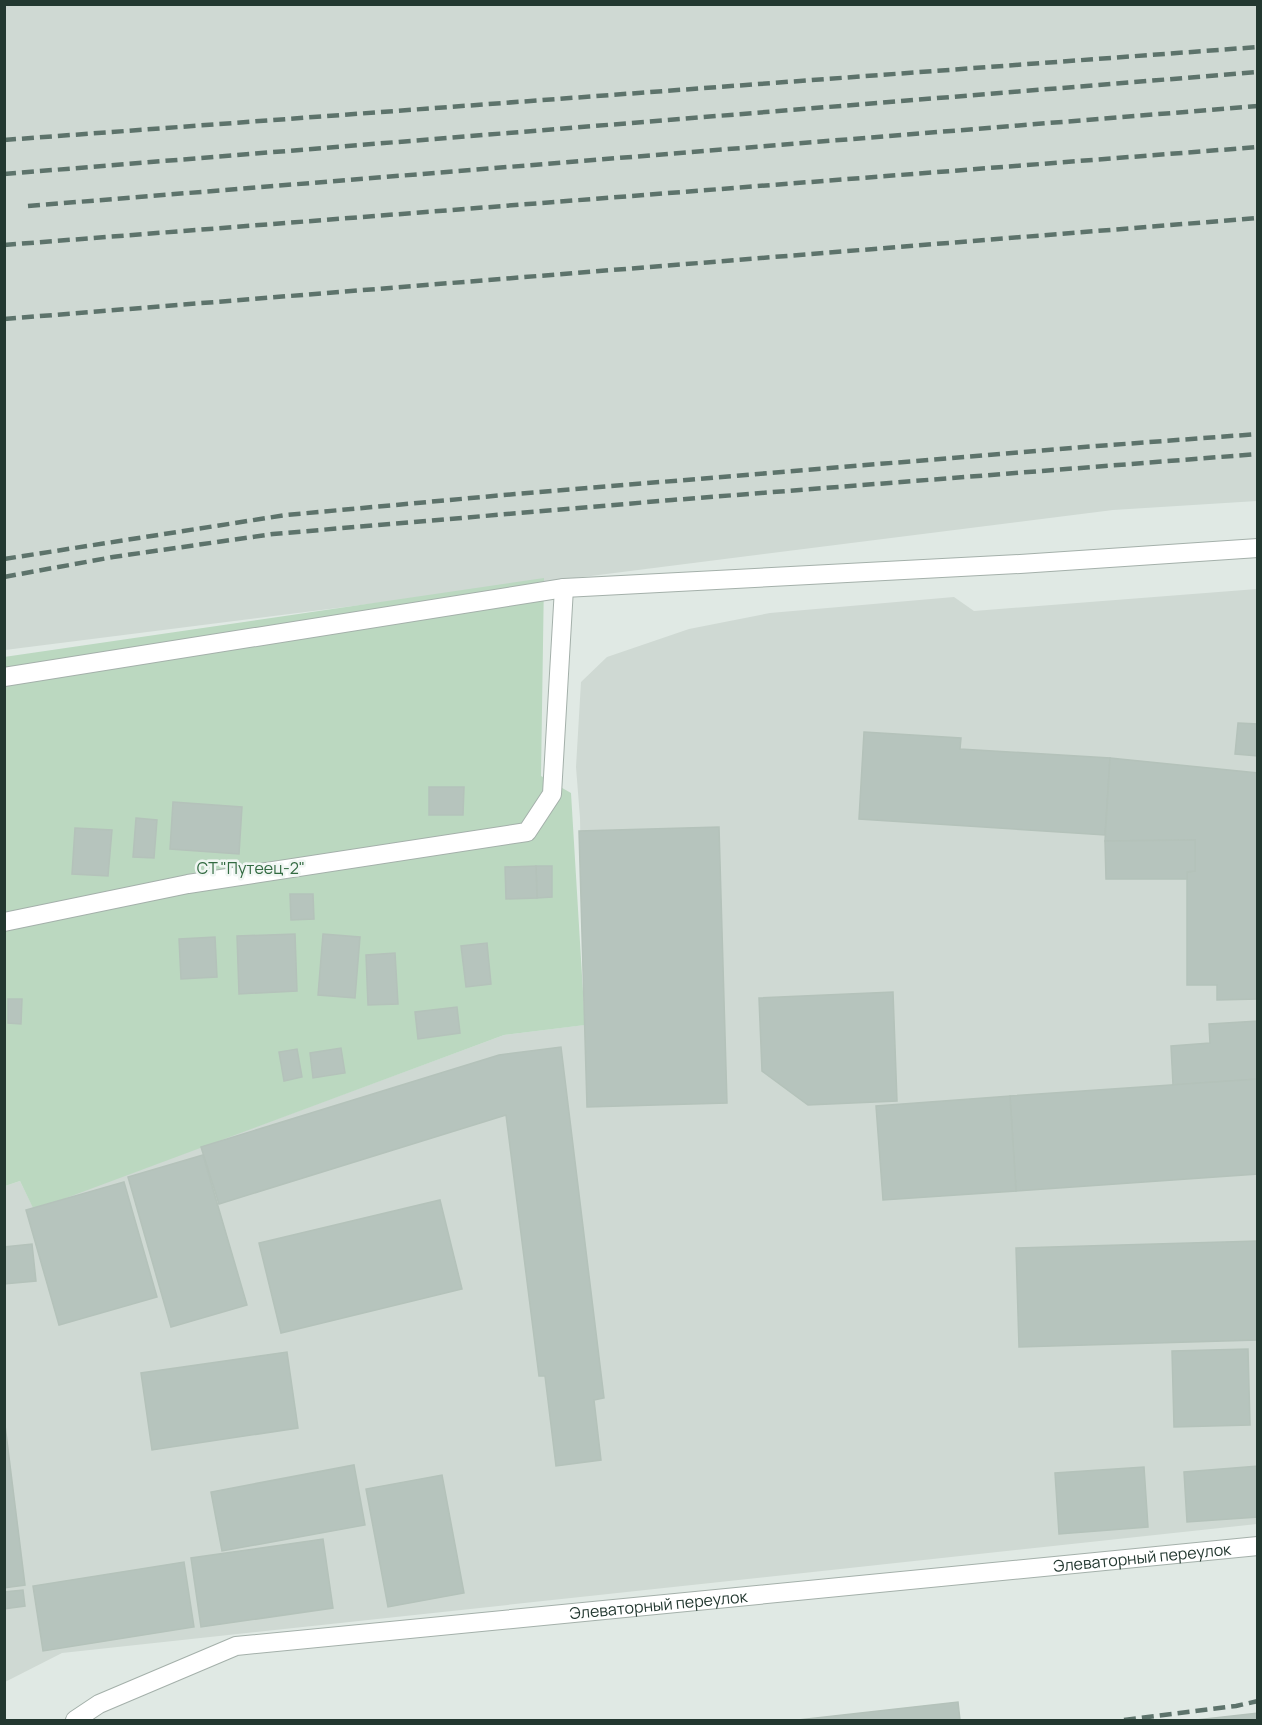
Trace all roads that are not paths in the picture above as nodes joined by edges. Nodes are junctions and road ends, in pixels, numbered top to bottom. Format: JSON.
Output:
{"nodes":[{"id":1,"x":1257,"y":548,"type":"edge"},
{"id":2,"x":564,"y":588,"type":"junction"},
{"id":3,"x":4,"y":677,"type":"edge"},
{"id":4,"x":4,"y":922,"type":"edge"},
{"id":5,"x":1257,"y":1546,"type":"edge"},
{"id":6,"x":75,"y":1720,"type":"edge"}],
"edges":[{"from":1,"to":2,"type":"street"},
{"from":2,"to":3,"type":"street"},
{"from":2,"to":4,"type":"street"},
{"from":5,"to":6,"type":"street","name":"Элеваторный переулок"}]}
